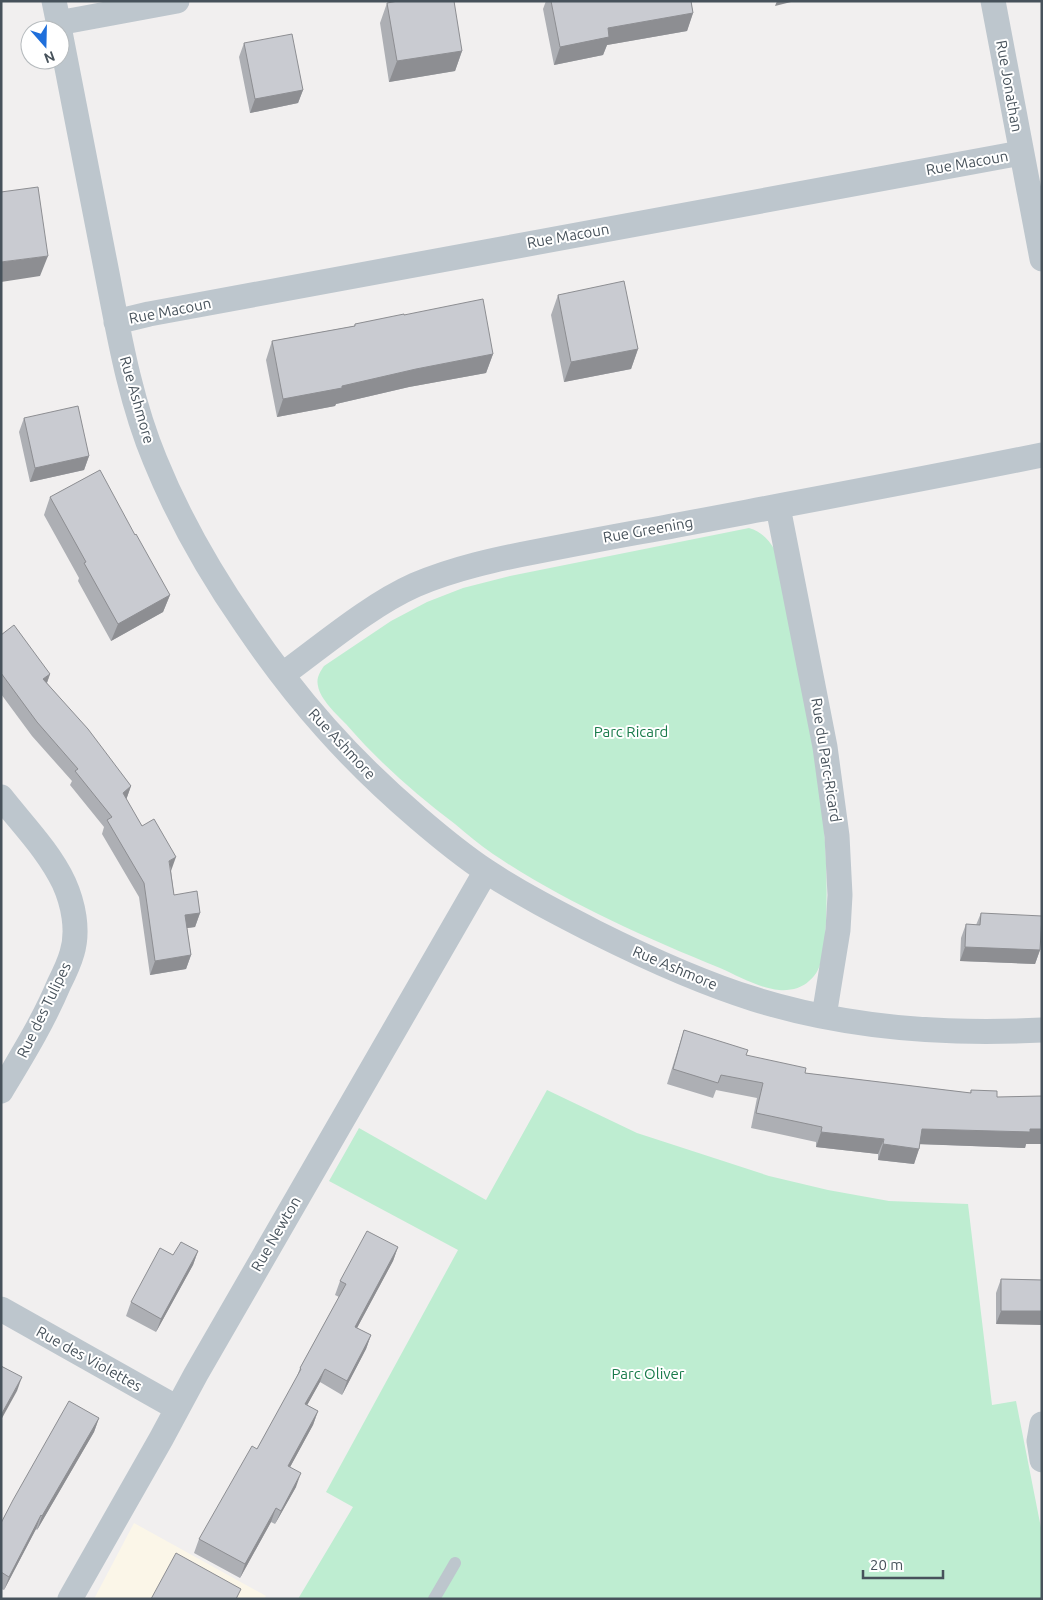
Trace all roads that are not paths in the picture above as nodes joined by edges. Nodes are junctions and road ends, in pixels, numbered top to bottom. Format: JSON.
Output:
{"nodes":[{"id":1,"x":177,"y":1,"type":"edge"},
{"id":2,"x":993,"y":1,"type":"edge"},
{"id":3,"x":64,"y":20,"type":"edge"},
{"id":4,"x":67,"y":70,"type":"edge"},
{"id":5,"x":1021,"y":153,"type":"junction"},
{"id":6,"x":1042,"y":259,"type":"edge"},
{"id":7,"x":116,"y":322,"type":"junction"},
{"id":8,"x":1042,"y":455,"type":"edge"},
{"id":9,"x":778,"y":507,"type":"junction"},
{"id":10,"x":282,"y":675,"type":"junction"},
{"id":11,"x":1,"y":797,"type":"edge"},
{"id":12,"x":486,"y":871,"type":"junction"},
{"id":13,"x":824,"y":1016,"type":"junction"},
{"id":14,"x":1042,"y":1030,"type":"edge"},
{"id":15,"x":1,"y":1091,"type":"edge"},
{"id":16,"x":1,"y":1309,"type":"edge"},
{"id":17,"x":177,"y":1408,"type":"junction"},
{"id":18,"x":1042,"y":1424,"type":"edge"},
{"id":19,"x":1042,"y":1460,"type":"edge"},
{"id":20,"x":454,"y":1562,"type":"dead end"},
{"id":21,"x":70,"y":1599,"type":"edge"},
{"id":22,"x":434,"y":1599,"type":"edge"}],
"edges":[{"from":1,"to":3,"type":"street"},
{"from":2,"to":5,"type":"street","name":"Rue Jonathan"},
{"from":4,"to":7,"type":"street","name":"Rue Ashmore"},
{"from":5,"to":6,"type":"street","name":"Rue Jonathan"},
{"from":5,"to":7,"type":"street","name":"Rue Macoun"},
{"from":7,"to":10,"type":"street","name":"Rue Ashmore"},
{"from":8,"to":9,"type":"street","name":"Rue Greening"},
{"from":9,"to":10,"type":"street","name":"Rue Greening"},
{"from":9,"to":13,"type":"street","name":"Rue du Parc-Ricard"},
{"from":10,"to":12,"type":"street","name":"Rue Ashmore"},
{"from":11,"to":15,"type":"street","name":"Rue des Tulipes"},
{"from":12,"to":13,"type":"street","name":"Rue Ashmore"},
{"from":12,"to":17,"type":"street","name":"Rue Newton"},
{"from":13,"to":14,"type":"street","name":"Rue Ashmore"},
{"from":16,"to":17,"type":"street","name":"Rue des Violettes"},
{"from":17,"to":21,"type":"street","name":"Rue Newton"},
{"from":18,"to":19,"type":"street"},
{"from":20,"to":22,"type":"lane"}]}
